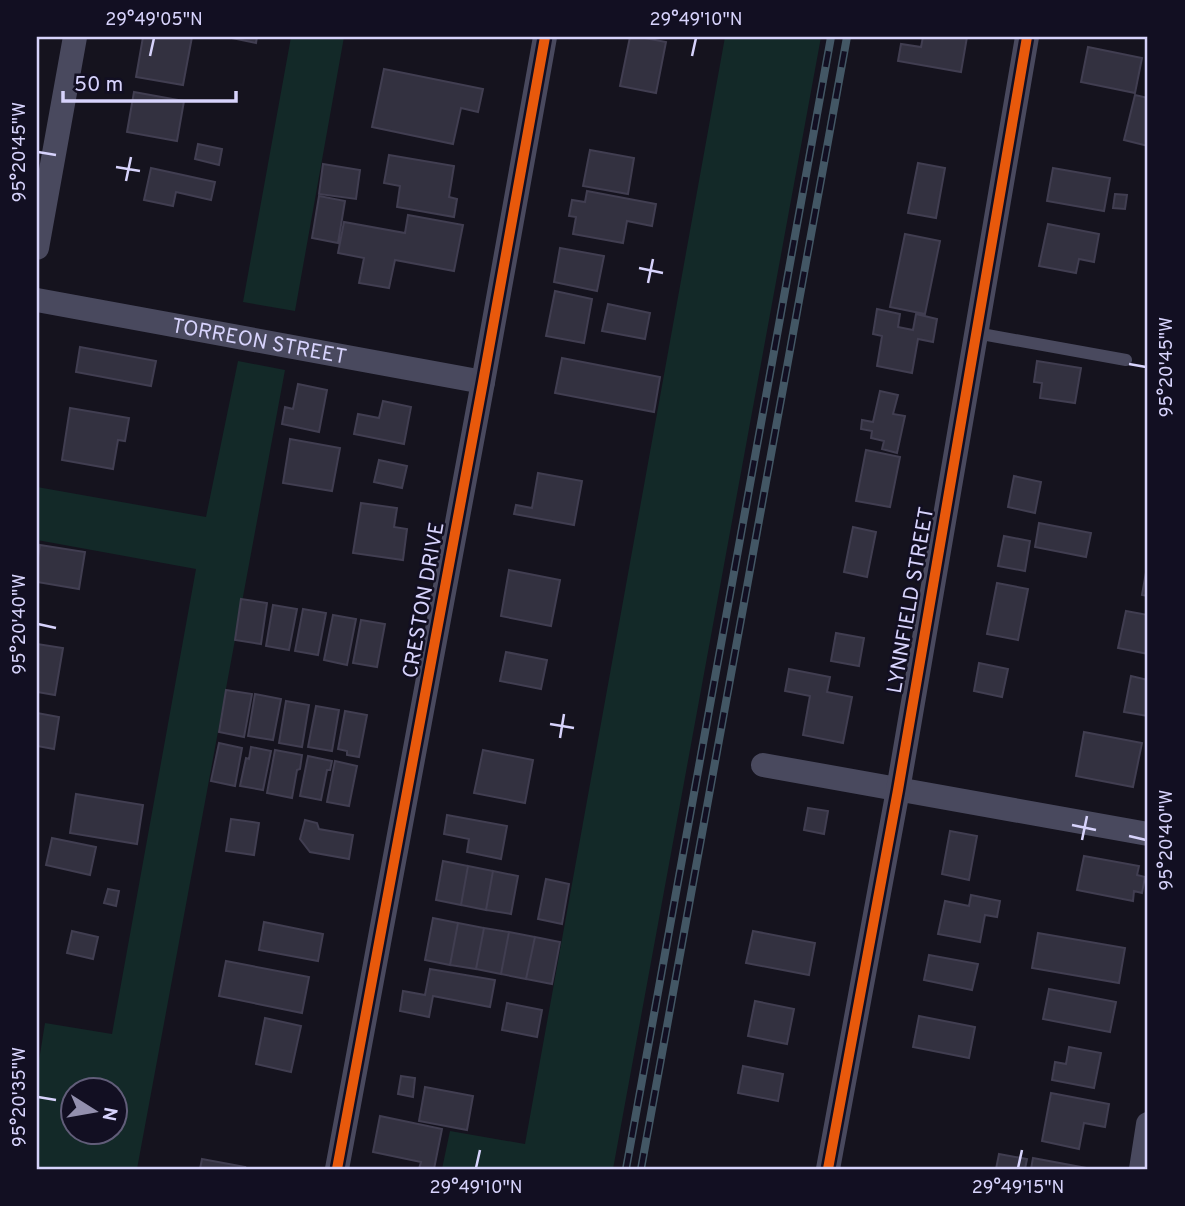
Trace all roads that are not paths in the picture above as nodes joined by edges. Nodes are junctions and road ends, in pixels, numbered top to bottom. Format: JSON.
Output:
{"nodes":[{"id":1,"x":75,"y":37,"type":"edge"},
{"id":2,"x":545,"y":37,"type":"edge"},
{"id":3,"x":1027,"y":37,"type":"edge"},
{"id":4,"x":37,"y":248,"type":"edge"},
{"id":5,"x":37,"y":300,"type":"edge"},
{"id":6,"x":976,"y":332,"type":"junction"},
{"id":7,"x":1126,"y":360,"type":"dead end"},
{"id":8,"x":483,"y":382,"type":"junction"},
{"id":9,"x":763,"y":765,"type":"dead end"},
{"id":10,"x":898,"y":789,"type":"junction"},
{"id":11,"x":1148,"y":834,"type":"edge"},
{"id":12,"x":1148,"y":1124,"type":"edge"},
{"id":13,"x":337,"y":1169,"type":"edge"},
{"id":14,"x":828,"y":1169,"type":"edge"},
{"id":15,"x":1141,"y":1169,"type":"edge"}],
"edges":[{"from":1,"to":4,"type":"street"},
{"from":2,"to":8,"type":"street","name":"CRESTON DRIVE"},
{"from":3,"to":6,"type":"street","name":"LYNNFIELD STREET"},
{"from":5,"to":8,"type":"street","name":"TORREON STREET"},
{"from":6,"to":7,"type":"lane"},
{"from":6,"to":10,"type":"street","name":"LYNNFIELD STREET"},
{"from":8,"to":13,"type":"street","name":"CRESTON DRIVE"},
{"from":9,"to":10,"type":"street"},
{"from":10,"to":11,"type":"street"},
{"from":10,"to":14,"type":"street","name":"LYNNFIELD STREET"},
{"from":12,"to":15,"type":"street"}]}
